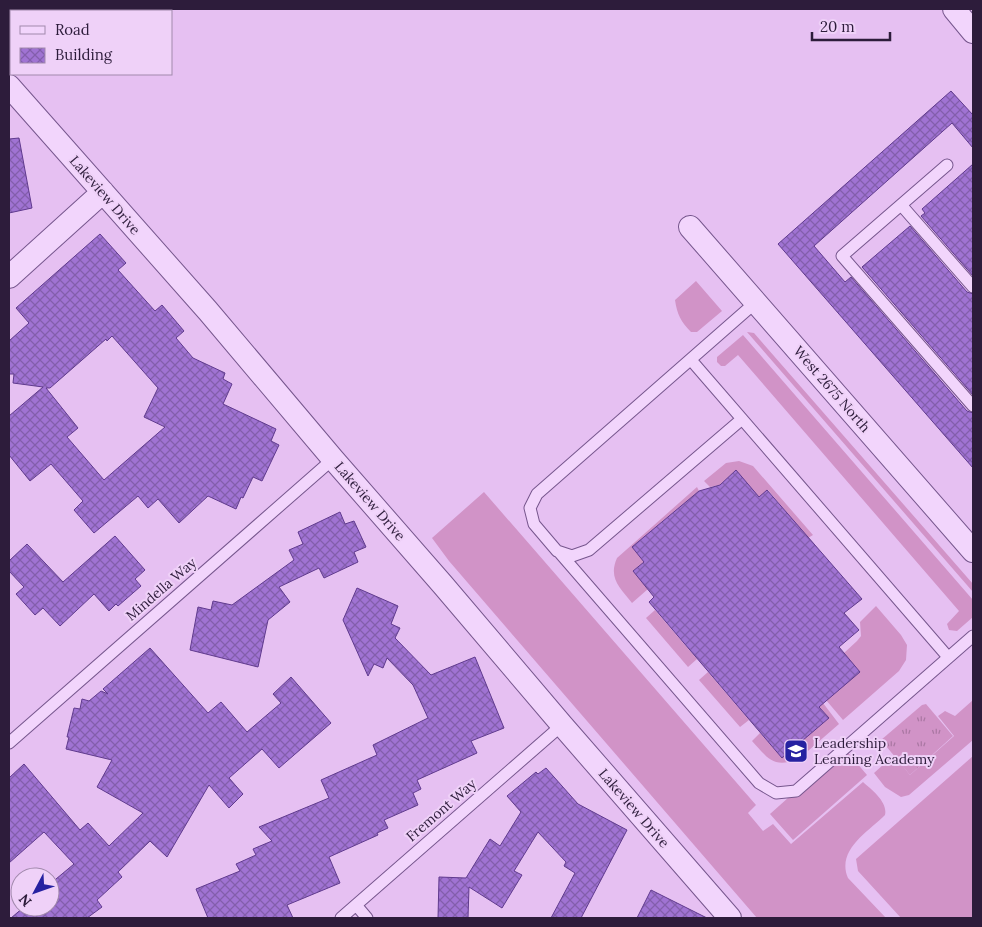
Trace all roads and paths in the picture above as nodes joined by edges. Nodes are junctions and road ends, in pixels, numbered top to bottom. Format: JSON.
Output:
{"nodes":[{"id":1,"x":954,"y":9,"type":"edge"},
{"id":2,"x":973,"y":32,"type":"edge"},
{"id":3,"x":9,"y":86,"type":"edge"},
{"id":4,"x":948,"y":165,"type":"dead end"},
{"id":5,"x":103,"y":192,"type":"junction"},
{"id":6,"x":902,"y":206,"type":"junction"},
{"id":7,"x":690,"y":226,"type":"dead end"},
{"id":8,"x":9,"y":276,"type":"edge"},
{"id":9,"x":973,"y":287,"type":"edge"},
{"id":10,"x":756,"y":302,"type":"junction"},
{"id":11,"x":691,"y":360,"type":"junction"},
{"id":12,"x":973,"y":406,"type":"edge"},
{"id":13,"x":742,"y":419,"type":"junction"},
{"id":14,"x":333,"y":459,"type":"junction"},
{"id":15,"x":557,"y":550,"type":"junction"},
{"id":16,"x":973,"y":551,"type":"edge"},
{"id":17,"x":973,"y":636,"type":"edge"},
{"id":18,"x":948,"y":657,"type":"junction"},
{"id":19,"x":562,"y":725,"type":"junction"},
{"id":20,"x":9,"y":743,"type":"edge"},
{"id":21,"x":356,"y":905,"type":"junction"},
{"id":22,"x":340,"y":918,"type":"edge"},
{"id":23,"x":367,"y":918,"type":"edge"},
{"id":24,"x":730,"y":918,"type":"edge"}],
"edges":[{"from":1,"to":2,"type":"street"},
{"from":3,"to":5,"type":"street","name":"Lakeview Drive"},
{"from":4,"to":6,"type":"lane"},
{"from":5,"to":8,"type":"street"},
{"from":5,"to":14,"type":"street","name":"Lakeview Drive"},
{"from":6,"to":9,"type":"lane"},
{"from":6,"to":12,"type":"lane"},
{"from":7,"to":10,"type":"street","name":"West 2675 North"},
{"from":10,"to":11,"type":"lane"},
{"from":10,"to":16,"type":"street","name":"West 2675 North"},
{"from":11,"to":13,"type":"lane"},
{"from":11,"to":15,"type":"lane"},
{"from":13,"to":15,"type":"lane"},
{"from":13,"to":18,"type":"lane"},
{"from":14,"to":19,"type":"street","name":"Lakeview Drive"},
{"from":14,"to":20,"type":"lane","name":"Mindella Way"},
{"from":15,"to":18,"type":"lane"},
{"from":17,"to":18,"type":"lane"},
{"from":19,"to":21,"type":"lane","name":"Fremont Way"},
{"from":19,"to":24,"type":"street","name":"Lakeview Drive"},
{"from":21,"to":22,"type":"lane","name":"Fremont Way"},
{"from":21,"to":23,"type":"lane"}]}
